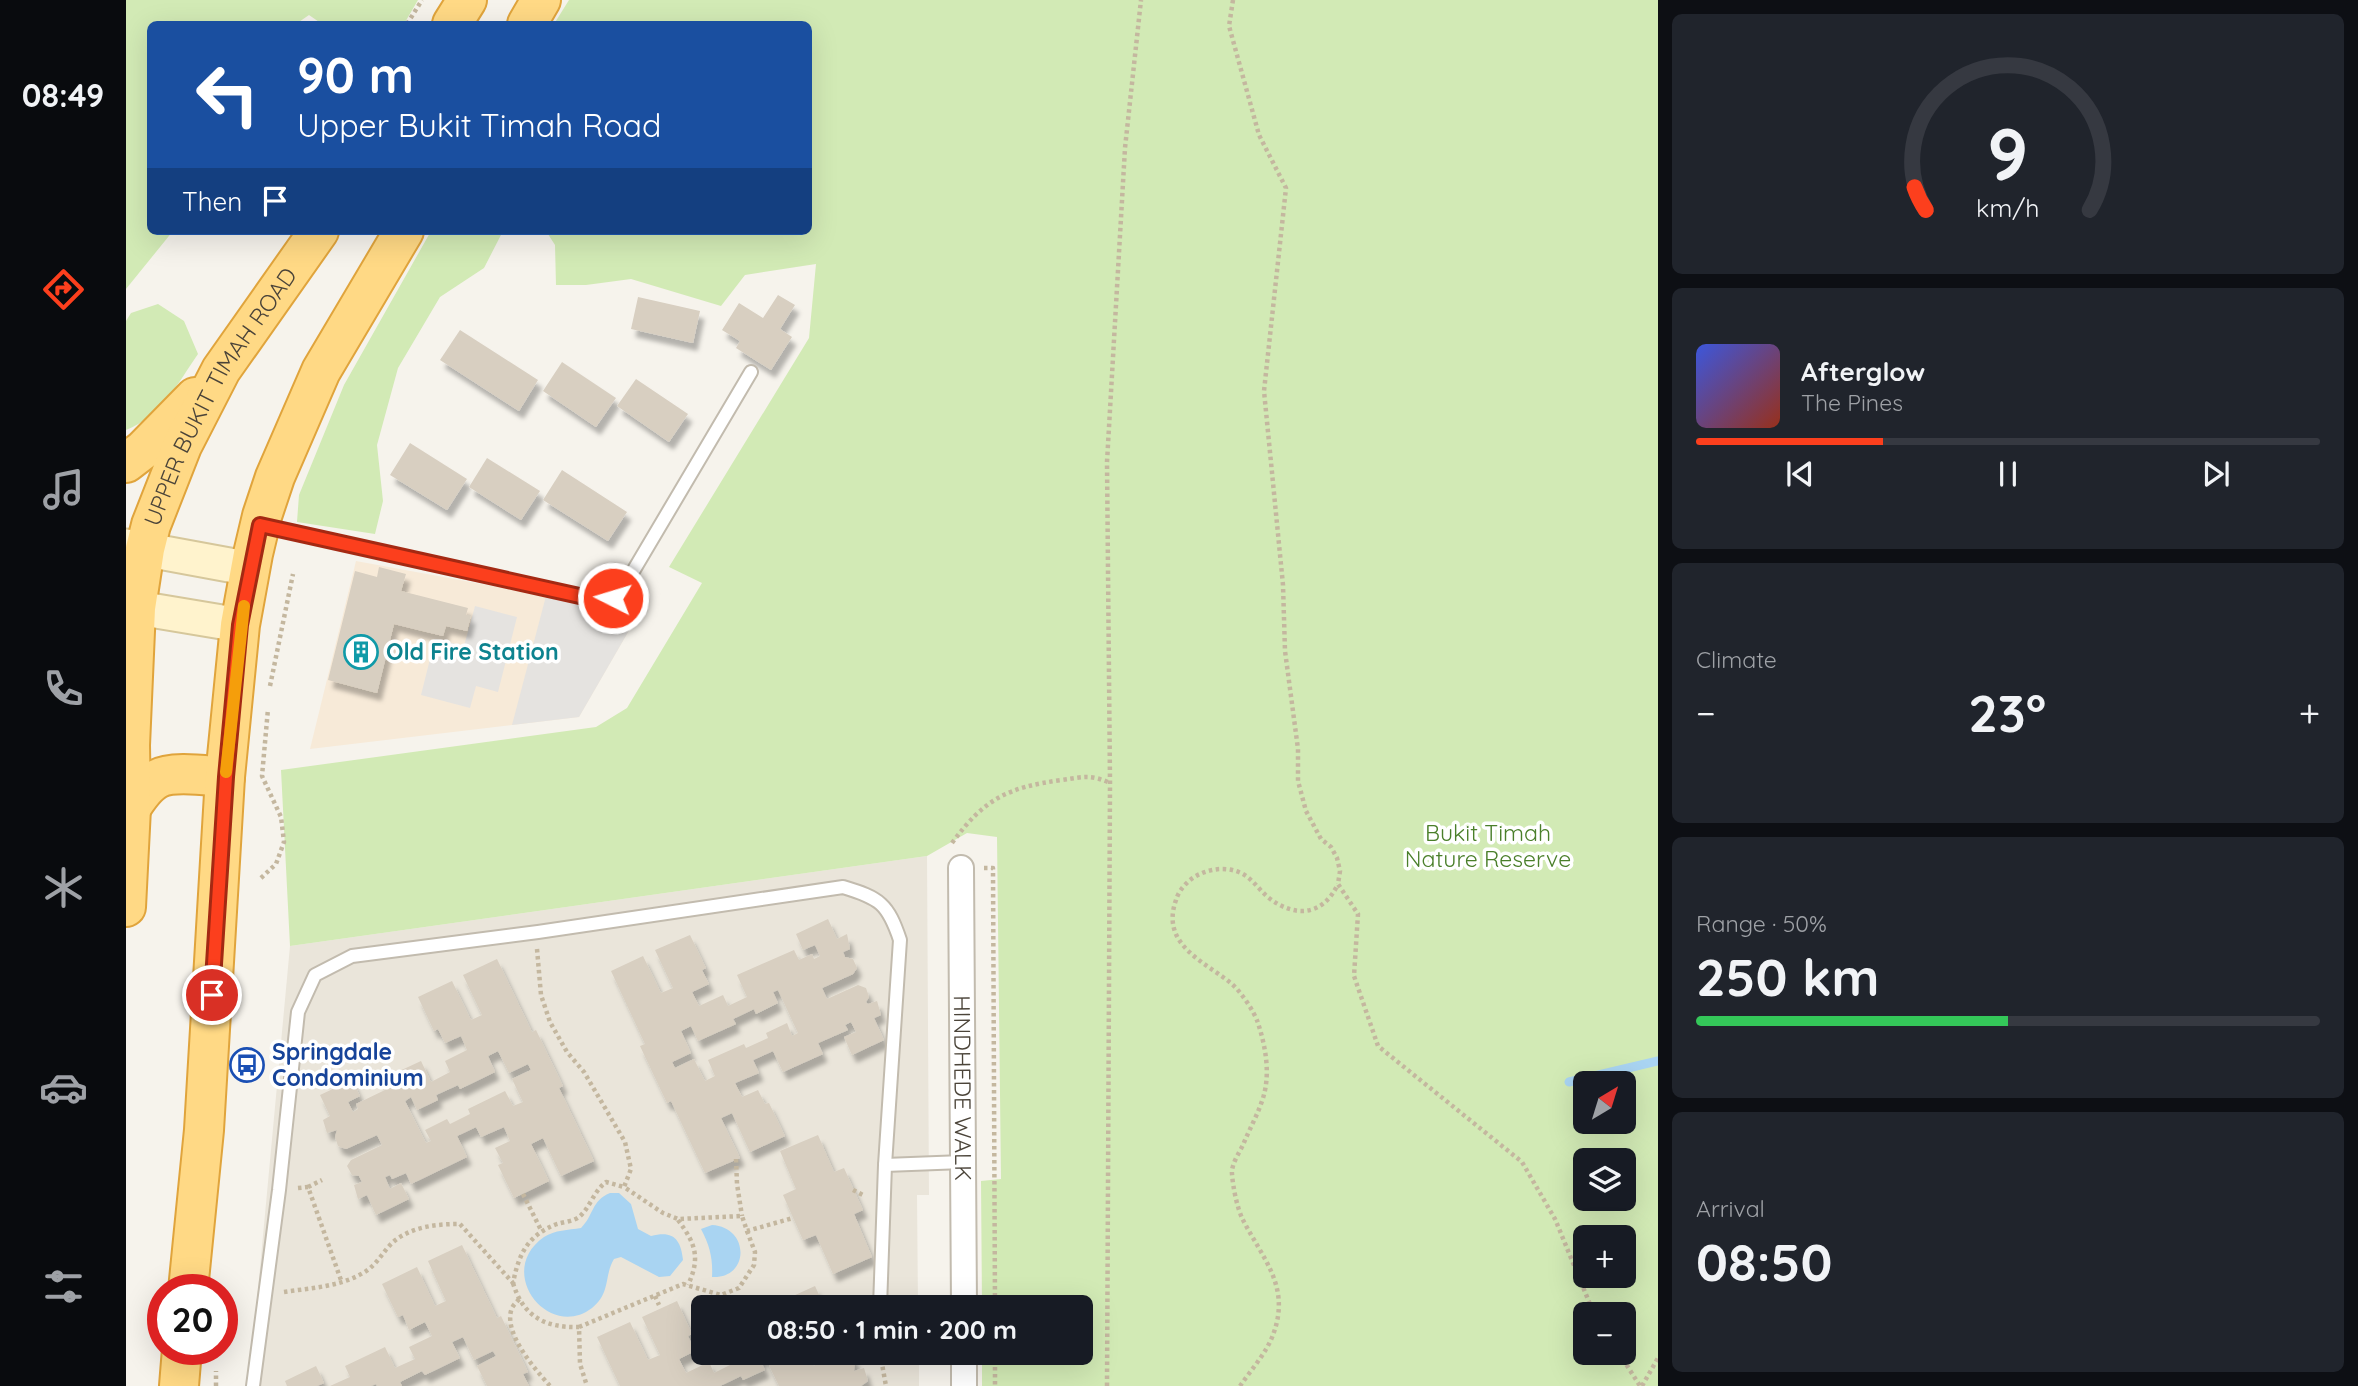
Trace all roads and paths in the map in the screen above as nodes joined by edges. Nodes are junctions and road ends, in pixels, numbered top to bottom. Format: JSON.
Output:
{"nodes":[{"id":1,"x":422,"y":0,"type":"edge"},
{"id":2,"x":467,"y":0,"type":"edge"},
{"id":3,"x":541,"y":0,"type":"edge"},
{"id":4,"x":1141,"y":0,"type":"edge"},
{"id":5,"x":1233,"y":0,"type":"edge"},
{"id":6,"x":409,"y":21,"type":"edge"},
{"id":7,"x":454,"y":21,"type":"edge"},
{"id":8,"x":529,"y":21,"type":"edge"},
{"id":9,"x":316,"y":235,"type":"edge"},
{"id":10,"x":402,"y":235,"type":"edge"},
{"id":11,"x":220,"y":370,"type":"junction"},
{"id":12,"x":751,"y":372,"type":"dead end"},
{"id":13,"x":126,"y":463,"type":"edge"},
{"id":14,"x":260,"y":525,"type":"junction"},
{"id":15,"x":135,"y":548,"type":"edge"},
{"id":16,"x":251,"y":569,"type":"junction"},
{"id":17,"x":293,"y":574,"type":"dead end"},
{"id":18,"x":131,"y":607,"type":"edge"},
{"id":19,"x":240,"y":625,"type":"junction"},
{"id":20,"x":226,"y":777,"type":"junction"},
{"id":21,"x":1110,"y":783,"type":"junction"},
{"id":22,"x":129,"y":833,"type":"edge"},
{"id":23,"x":955,"y":858,"type":"joint"},
{"id":24,"x":261,"y":878,"type":"dead end"},
{"id":25,"x":1338,"y":884,"type":"junction"},
{"id":26,"x":126,"y":907,"type":"edge"},
{"id":27,"x":538,"y":932,"type":"junction"},
{"id":28,"x":736,"y":1159,"type":"dead end"},
{"id":29,"x":963,"y":1162,"type":"junction"},
{"id":30,"x":886,"y":1165,"type":"junction"},
{"id":31,"x":322,"y":1180,"type":"dead end"},
{"id":32,"x":307,"y":1187,"type":"junction"},
{"id":33,"x":624,"y":1187,"type":"junction"},
{"id":34,"x":279,"y":1189,"type":"junction"},
{"id":35,"x":523,"y":1194,"type":"dead end"},
{"id":36,"x":742,"y":1216,"type":"junction"},
{"id":37,"x":793,"y":1218,"type":"dead end"},
{"id":38,"x":678,"y":1219,"type":"junction"},
{"id":39,"x":541,"y":1230,"type":"junction"},
{"id":40,"x":747,"y":1231,"type":"junction"},
{"id":41,"x":190,"y":1274,"type":"edge"},
{"id":42,"x":342,"y":1283,"type":"junction"},
{"id":43,"x":513,"y":1283,"type":"junction"},
{"id":44,"x":688,"y":1285,"type":"junction"},
{"id":45,"x":265,"y":1295,"type":"junction"},
{"id":46,"x":881,"y":1295,"type":"edge"},
{"id":47,"x":964,"y":1295,"type":"edge"},
{"id":48,"x":655,"y":1296,"type":"junction"},
{"id":49,"x":519,"y":1299,"type":"junction"},
{"id":50,"x":1589,"y":1302,"type":"edge"},
{"id":51,"x":659,"y":1305,"type":"dead end"},
{"id":52,"x":579,"y":1326,"type":"junction"},
{"id":53,"x":1658,"y":1358,"type":"edge"},
{"id":54,"x":180,"y":1365,"type":"edge"},
{"id":55,"x":882,"y":1365,"type":"edge"},
{"id":56,"x":964,"y":1365,"type":"edge"},
{"id":57,"x":995,"y":1365,"type":"edge"},
{"id":58,"x":1627,"y":1365,"type":"edge"},
{"id":59,"x":178,"y":1386,"type":"edge"},
{"id":60,"x":253,"y":1386,"type":"edge"},
{"id":61,"x":550,"y":1386,"type":"edge"},
{"id":62,"x":587,"y":1386,"type":"edge"},
{"id":63,"x":886,"y":1386,"type":"edge"},
{"id":64,"x":964,"y":1386,"type":"edge"},
{"id":65,"x":995,"y":1386,"type":"edge"},
{"id":66,"x":1107,"y":1386,"type":"edge"},
{"id":67,"x":1240,"y":1386,"type":"edge"},
{"id":68,"x":1642,"y":1386,"type":"edge"}],
"edges":[{"from":1,"to":6,"type":"path"},
{"from":2,"to":7,"type":"highway"},
{"from":3,"to":8,"type":"highway"},
{"from":4,"to":21,"type":"path"},
{"from":5,"to":25,"type":"path"},
{"from":9,"to":11,"type":"highway","name":"UPPER BUKIT TIMAH ROAD"},
{"from":10,"to":14,"type":"highway"},
{"from":11,"to":13,"type":"highway"},
{"from":11,"to":15,"type":"highway","name":"UPPER BUKIT TIMAH ROAD"},
{"from":12,"to":14,"type":"lane"},
{"from":14,"to":16,"type":"highway"},
{"from":15,"to":16,"type":"main road"},
{"from":15,"to":18,"type":"highway","name":"UPPER BUKIT TIMAH ROAD"},
{"from":16,"to":19,"type":"highway"},
{"from":17,"to":24,"type":"path"},
{"from":18,"to":19,"type":"main road"},
{"from":18,"to":22,"type":"highway","name":"UPPER BUKIT TIMAH ROAD"},
{"from":19,"to":20,"type":"highway"},
{"from":20,"to":22,"type":"highway"},
{"from":20,"to":41,"type":"highway"},
{"from":21,"to":23,"type":"path"},
{"from":21,"to":66,"type":"path"},
{"from":22,"to":26,"type":"highway","name":"UPPER BUKIT TIMAH ROAD"},
{"from":23,"to":29,"type":"street","name":"HINDHEDE WALK"},
{"from":25,"to":50,"type":"path"},
{"from":25,"to":67,"type":"path"},
{"from":27,"to":30,"type":"lane"},
{"from":27,"to":33,"type":"path"},
{"from":27,"to":34,"type":"lane"},
{"from":28,"to":36,"type":"path"},
{"from":29,"to":30,"type":"lane"},
{"from":29,"to":47,"type":"street","name":"HINDHEDE WALK"},
{"from":30,"to":46,"type":"lane"},
{"from":31,"to":32,"type":"path"},
{"from":32,"to":34,"type":"path"},
{"from":32,"to":42,"type":"path"},
{"from":33,"to":38,"type":"path"},
{"from":33,"to":39,"type":"path"},
{"from":34,"to":45,"type":"lane"},
{"from":35,"to":39,"type":"path"},
{"from":36,"to":38,"type":"path"},
{"from":36,"to":40,"type":"path"},
{"from":37,"to":40,"type":"path"},
{"from":38,"to":44,"type":"path"},
{"from":39,"to":43,"type":"path"},
{"from":40,"to":44,"type":"path"},
{"from":42,"to":43,"type":"path"},
{"from":42,"to":45,"type":"path"},
{"from":43,"to":49,"type":"path"},
{"from":44,"to":48,"type":"path"},
{"from":45,"to":60,"type":"lane"},
{"from":48,"to":51,"type":"path"},
{"from":48,"to":52,"type":"path"},
{"from":49,"to":52,"type":"path"},
{"from":49,"to":61,"type":"path"},
{"from":52,"to":62,"type":"path"},
{"from":53,"to":68,"type":"path"},
{"from":54,"to":59,"type":"highway"},
{"from":55,"to":63,"type":"path"},
{"from":56,"to":64,"type":"street"},
{"from":57,"to":65,"type":"path"},
{"from":58,"to":68,"type":"path"}]}
